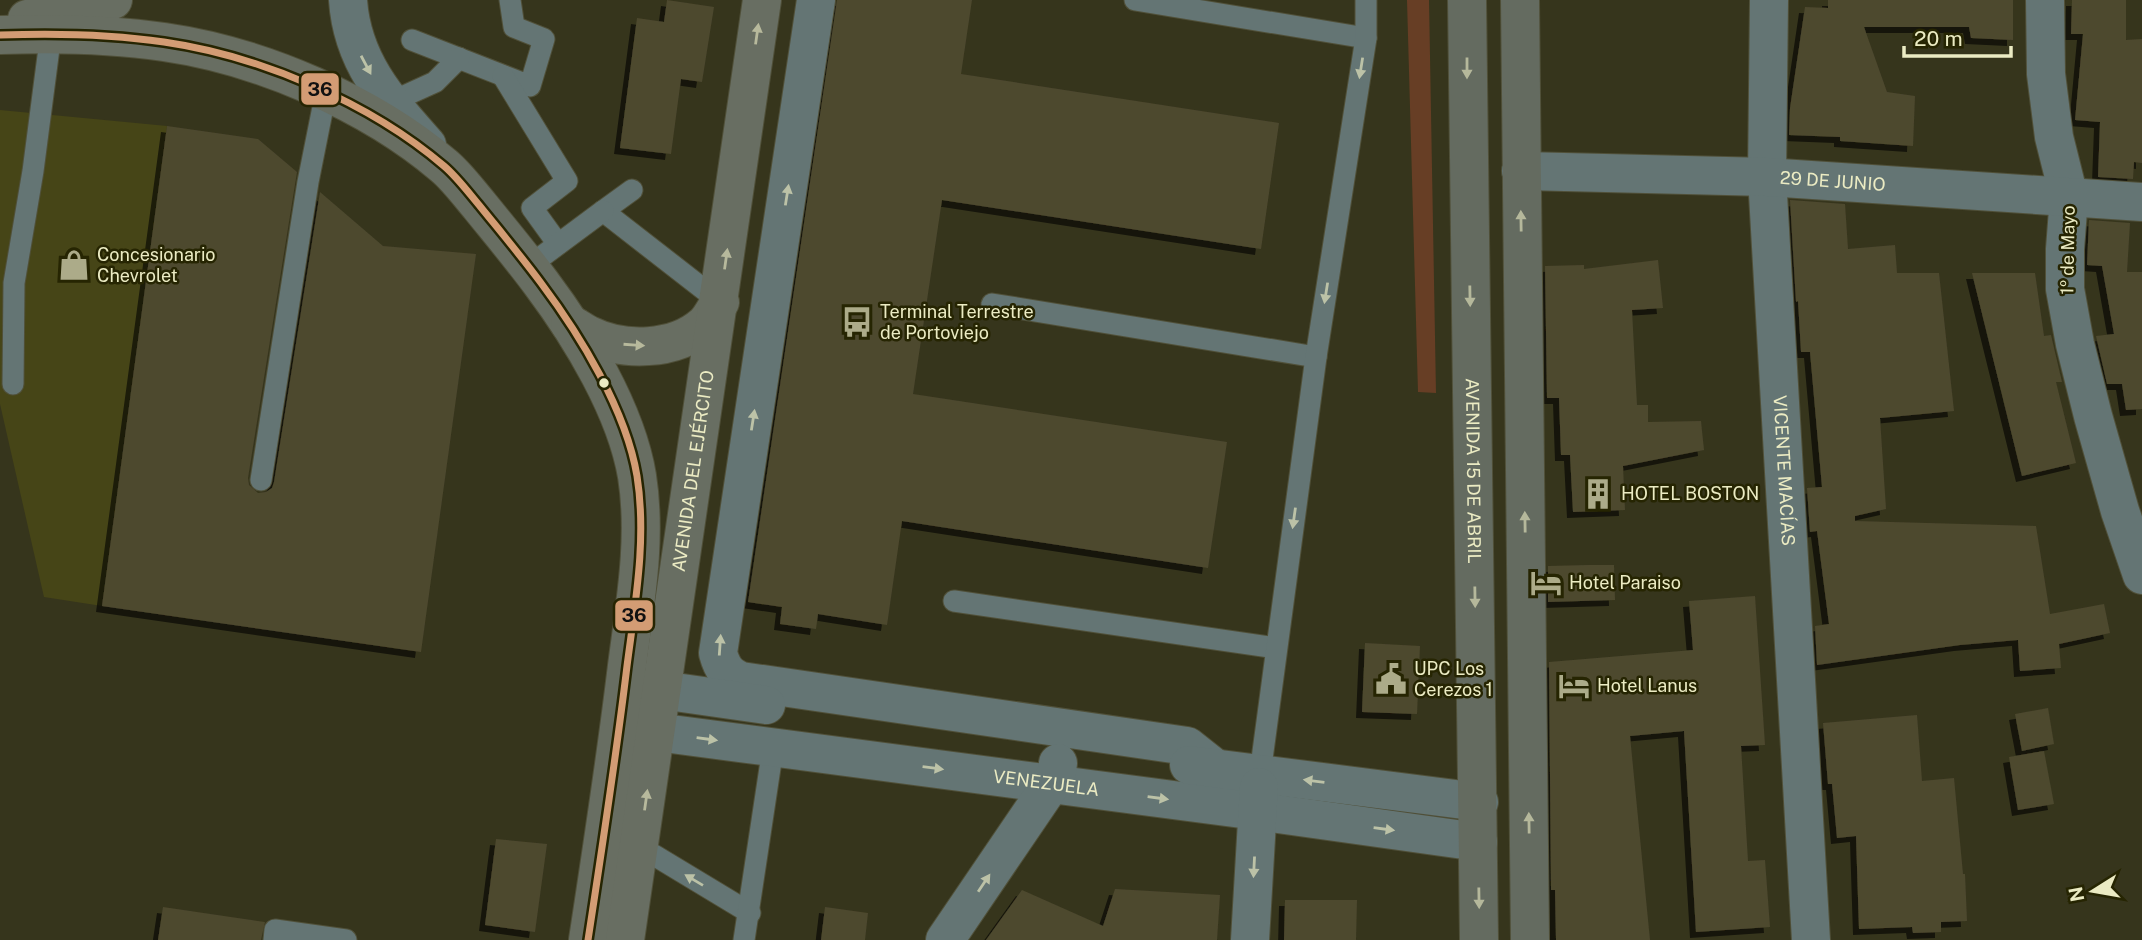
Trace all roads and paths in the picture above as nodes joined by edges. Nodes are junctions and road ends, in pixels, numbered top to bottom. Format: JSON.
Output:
{"nodes":[{"id":1,"x":113,"y":0,"type":"edge"},
{"id":2,"x":348,"y":0,"type":"edge"},
{"id":3,"x":510,"y":0,"type":"edge"},
{"id":4,"x":762,"y":0,"type":"edge"},
{"id":5,"x":816,"y":0,"type":"edge"},
{"id":6,"x":1135,"y":0,"type":"edge"},
{"id":7,"x":1366,"y":0,"type":"edge"},
{"id":8,"x":1467,"y":0,"type":"edge"},
{"id":9,"x":1520,"y":0,"type":"edge"},
{"id":10,"x":1769,"y":0,"type":"edge"},
{"id":11,"x":2045,"y":0,"type":"edge"},
{"id":12,"x":0,"y":26,"type":"edge"},
{"id":13,"x":51,"y":33,"type":"junction"},
{"id":14,"x":0,"y":34,"type":"edge"},
{"id":15,"x":1366,"y":38,"type":"junction"},
{"id":16,"x":412,"y":40,"type":"dead end"},
{"id":17,"x":459,"y":58,"type":"junction"},
{"id":18,"x":503,"y":76,"type":"junction"},
{"id":19,"x":336,"y":97,"type":"junction"},
{"id":20,"x":391,"y":102,"type":"junction"},
{"id":21,"x":447,"y":168,"type":"junction"},
{"id":22,"x":1521,"y":171,"type":"junction"},
{"id":23,"x":1767,"y":177,"type":"junction"},
{"id":24,"x":632,"y":190,"type":"dead end"},
{"id":25,"x":2068,"y":197,"type":"junction"},
{"id":26,"x":2142,"y":202,"type":"edge"},
{"id":27,"x":603,"y":211,"type":"junction"},
{"id":28,"x":544,"y":255,"type":"junction"},
{"id":29,"x":720,"y":302,"type":"junction"},
{"id":30,"x":992,"y":304,"type":"dead end"},
{"id":31,"x":570,"y":324,"type":"junction"},
{"id":32,"x":1317,"y":357,"type":"junction"},
{"id":33,"x":13,"y":384,"type":"dead end"},
{"id":34,"x":261,"y":480,"type":"dead end"},
{"id":35,"x":2142,"y":575,"type":"edge"},
{"id":36,"x":954,"y":601,"type":"dead end"},
{"id":37,"x":1276,"y":648,"type":"junction"},
{"id":38,"x":661,"y":690,"type":"junction"},
{"id":39,"x":622,"y":706,"type":"junction"},
{"id":40,"x":656,"y":732,"type":"junction"},
{"id":41,"x":1048,"y":746,"type":"junction"},
{"id":42,"x":773,"y":748,"type":"junction"},
{"id":43,"x":1216,"y":769,"type":"junction"},
{"id":44,"x":1051,"y":783,"type":"junction"},
{"id":45,"x":1258,"y":793,"type":"junction"},
{"id":46,"x":1479,"y":802,"type":"junction"},
{"id":47,"x":1478,"y":842,"type":"junction"},
{"id":48,"x":639,"y":846,"type":"junction"},
{"id":49,"x":750,"y":913,"type":"junction"},
{"id":50,"x":274,"y":940,"type":"edge"},
{"id":51,"x":346,"y":940,"type":"edge"},
{"id":52,"x":588,"y":940,"type":"edge"},
{"id":53,"x":625,"y":940,"type":"edge"},
{"id":54,"x":744,"y":940,"type":"edge"},
{"id":55,"x":945,"y":940,"type":"edge"},
{"id":56,"x":1250,"y":940,"type":"edge"},
{"id":57,"x":1479,"y":940,"type":"edge"},
{"id":58,"x":1530,"y":940,"type":"edge"},
{"id":59,"x":1811,"y":940,"type":"edge"}],
"edges":[{"from":1,"to":12,"type":"highway"},
{"from":2,"to":20,"type":"street","one_way":true},
{"from":3,"to":18,"type":"lane"},
{"from":29,"to":4,"type":"highway","name":"AVENIDA DEL EJÉRCITO","one_way":true},
{"from":43,"to":5,"type":"street","one_way":true},
{"from":6,"to":15,"type":"lane"},
{"from":7,"to":15,"type":"lane"},
{"from":8,"to":46,"type":"main road","name":"AVENIDA 15 DE ABRIL","one_way":true},
{"from":9,"to":22,"type":"main road"},
{"from":10,"to":23,"type":"street","name":"VICENTE MACÍAS"},
{"from":11,"to":25,"type":"street","name":"1º de Mayo"},
{"from":13,"to":14,"type":"highway"},
{"from":13,"to":19,"type":"highway"},
{"from":13,"to":33,"type":"lane"},
{"from":15,"to":32,"type":"lane","one_way":true},
{"from":16,"to":17,"type":"lane"},
{"from":17,"to":18,"type":"lane"},
{"from":17,"to":20,"type":"lane"},
{"from":18,"to":28,"type":"lane"},
{"from":19,"to":20,"type":"lane"},
{"from":19,"to":21,"type":"highway"},
{"from":19,"to":34,"type":"lane"},
{"from":20,"to":21,"type":"street"},
{"from":21,"to":28,"type":"highway"},
{"from":22,"to":23,"type":"street","name":"29 DE JUNIO"},
{"from":58,"to":22,"type":"main road","one_way":true},
{"from":23,"to":25,"type":"street","name":"29 DE JUNIO"},
{"from":23,"to":59,"type":"street","name":"VICENTE MACÍAS"},
{"from":24,"to":27,"type":"lane"},
{"from":25,"to":26,"type":"street","name":"29 DE JUNIO"},
{"from":25,"to":35,"type":"street","name":"1º de Mayo"},
{"from":27,"to":28,"type":"lane"},
{"from":27,"to":29,"type":"lane"},
{"from":28,"to":31,"type":"highway"},
{"from":31,"to":29,"type":"highway","one_way":true},
{"from":29,"to":38,"type":"highway","name":"AVENIDA DEL EJÉRCITO"},
{"from":30,"to":32,"type":"lane"},
{"from":31,"to":39,"type":"highway"},
{"from":32,"to":37,"type":"lane","one_way":true},
{"from":36,"to":37,"type":"lane"},
{"from":37,"to":45,"type":"lane"},
{"from":38,"to":39,"type":"street","name":"VENEZUELA"},
{"from":38,"to":40,"type":"highway","name":"AVENIDA DEL EJÉRCITO"},
{"from":38,"to":41,"type":"street","name":"VENEZUELA"},
{"from":39,"to":40,"type":"street","name":"VENEZUELA"},
{"from":39,"to":52,"type":"highway"},
{"from":40,"to":42,"type":"street","name":"VENEZUELA","one_way":true},
{"from":48,"to":40,"type":"highway","name":"AVENIDA DEL EJÉRCITO","one_way":true},
{"from":41,"to":43,"type":"street","name":"VENEZUELA"},
{"from":41,"to":44,"type":"street"},
{"from":42,"to":44,"type":"street","name":"VENEZUELA","one_way":true},
{"from":42,"to":49,"type":"lane"},
{"from":43,"to":45,"type":"street","name":"VENEZUELA"},
{"from":44,"to":45,"type":"street","name":"VENEZUELA","one_way":true},
{"from":55,"to":44,"type":"street","one_way":true},
{"from":46,"to":45,"type":"street","name":"VENEZUELA","one_way":true},
{"from":45,"to":47,"type":"street","name":"VENEZUELA","one_way":true},
{"from":45,"to":56,"type":"street","one_way":true},
{"from":46,"to":47,"type":"main road","name":"AVENIDA 15 DE ABRIL"},
{"from":47,"to":57,"type":"main road","name":"AVENIDA 15 DE ABRIL","one_way":true},
{"from":49,"to":48,"type":"lane","one_way":true},
{"from":48,"to":53,"type":"highway","name":"AVENIDA DEL EJÉRCITO"},
{"from":49,"to":54,"type":"lane"},
{"from":50,"to":51,"type":"lane"}]}
